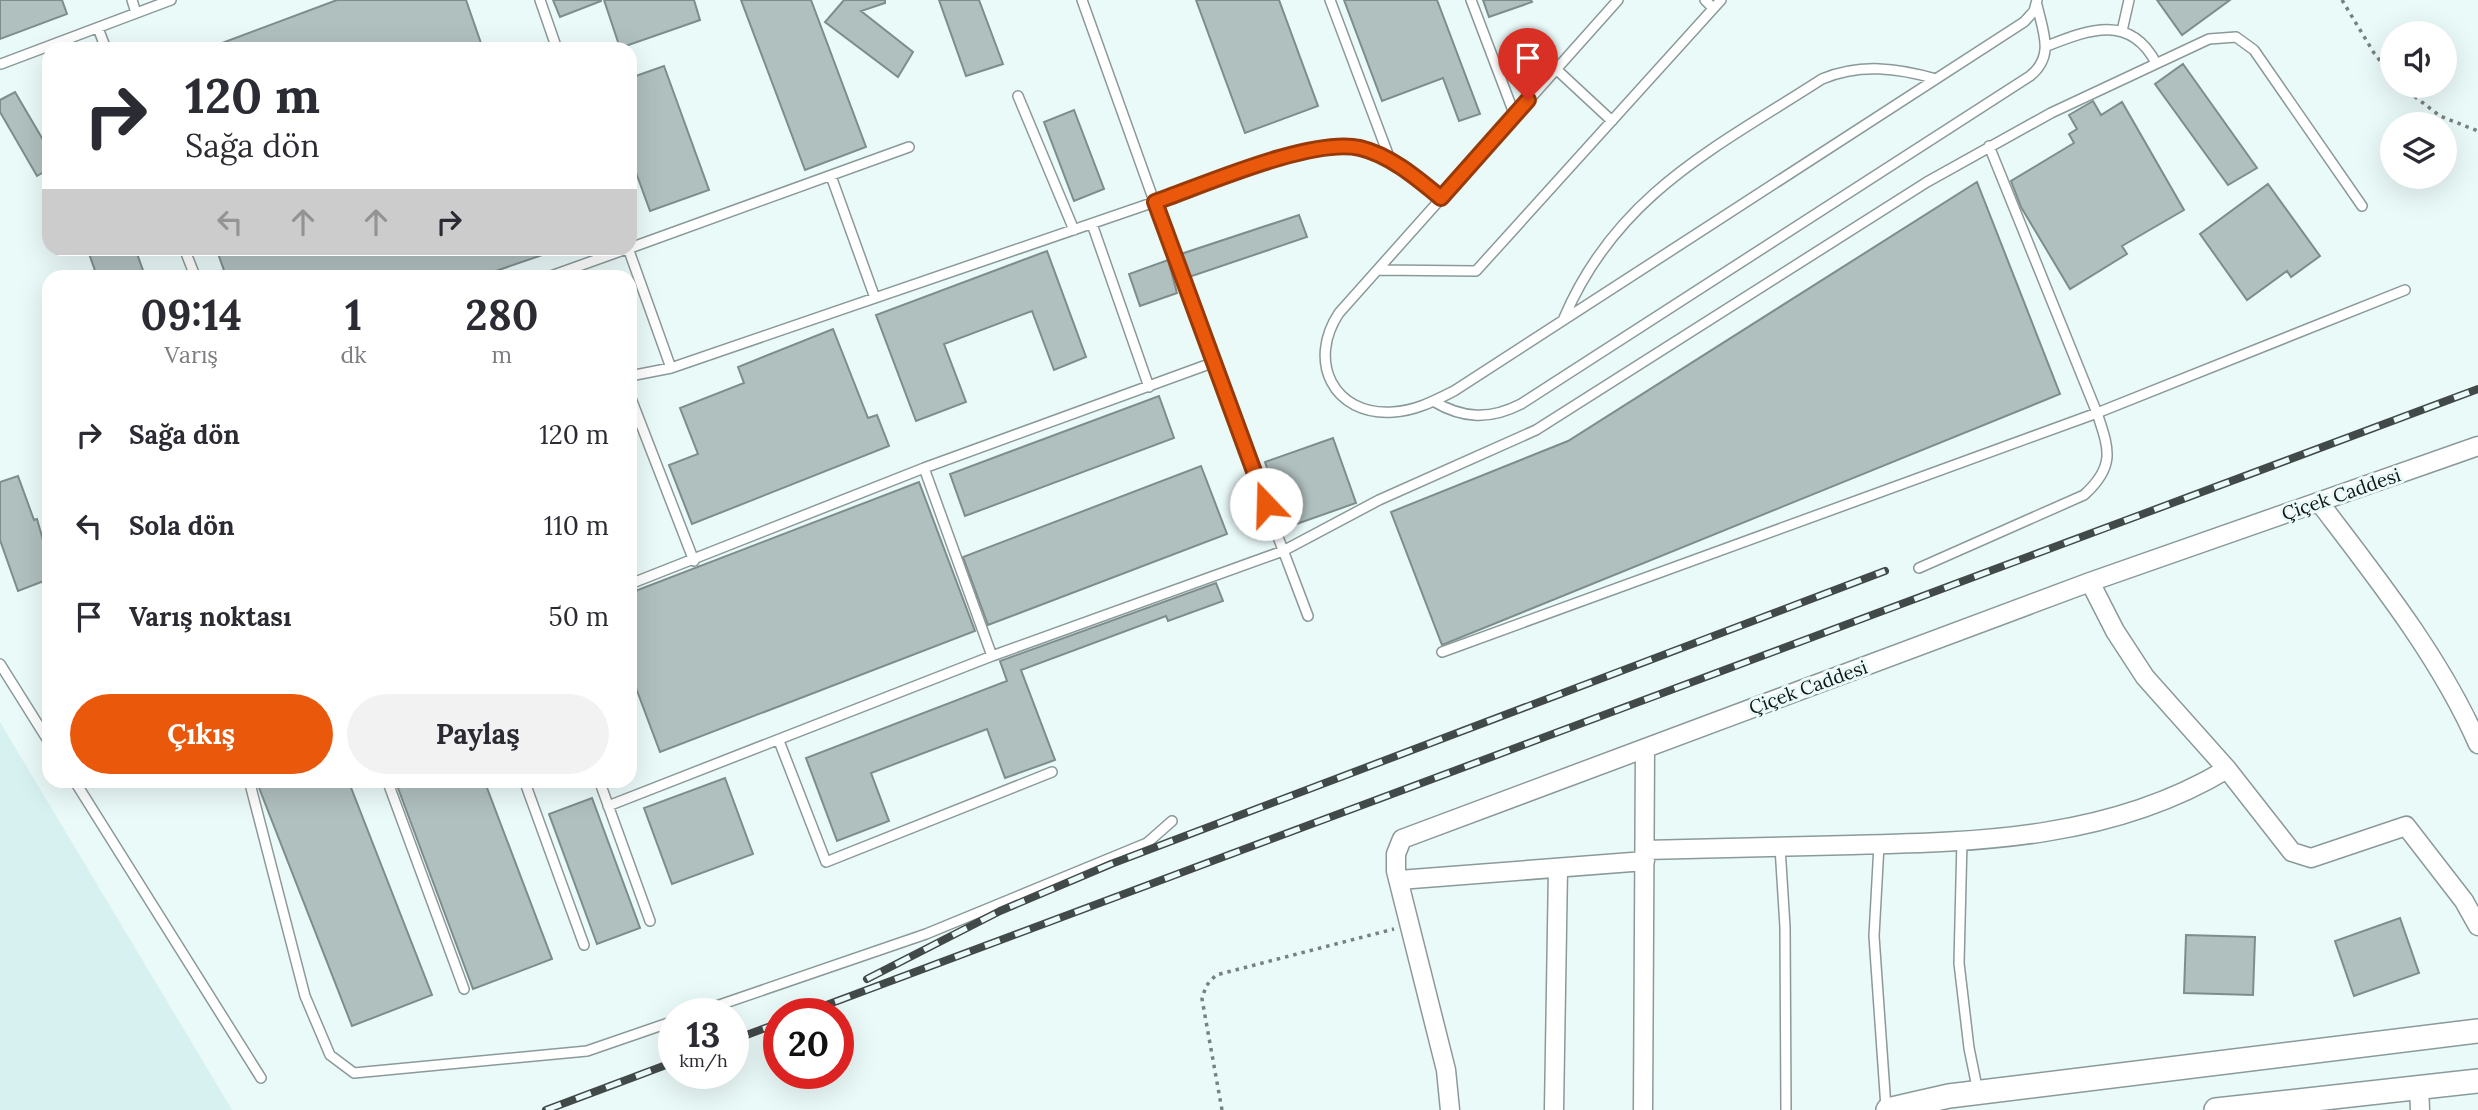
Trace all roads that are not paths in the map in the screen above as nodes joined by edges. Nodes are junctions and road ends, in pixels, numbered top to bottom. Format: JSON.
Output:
{"nodes":[{"id":1,"x":132,"y":0,"type":"edge"},
{"id":2,"x":171,"y":0,"type":"edge"},
{"id":3,"x":540,"y":0,"type":"edge"},
{"id":4,"x":1082,"y":0,"type":"edge"},
{"id":5,"x":1330,"y":0,"type":"edge"},
{"id":6,"x":1471,"y":0,"type":"edge"},
{"id":7,"x":1618,"y":0,"type":"edge"},
{"id":8,"x":1705,"y":0,"type":"edge"},
{"id":9,"x":1721,"y":0,"type":"edge"},
{"id":10,"x":2129,"y":0,"type":"edge"},
{"id":11,"x":2037,"y":2,"type":"edge"},
{"id":12,"x":1713,"y":8,"type":"junction"},
{"id":13,"x":136,"y":13,"type":"junction"},
{"id":14,"x":98,"y":28,"type":"junction"},
{"id":15,"x":2122,"y":31,"type":"junction"},
{"id":16,"x":60,"y":42,"type":"edge"},
{"id":17,"x":103,"y":42,"type":"edge"},
{"id":18,"x":555,"y":42,"type":"edge"},
{"id":19,"x":2047,"y":46,"type":"junction"},
{"id":20,"x":42,"y":49,"type":"edge"},
{"id":21,"x":2156,"y":62,"type":"junction"},
{"id":22,"x":1,"y":64,"type":"edge"},
{"id":23,"x":1556,"y":69,"type":"junction"},
{"id":24,"x":1936,"y":79,"type":"junction"},
{"id":25,"x":1018,"y":96,"type":"dead end"},
{"id":26,"x":1515,"y":116,"type":"junction"},
{"id":27,"x":1612,"y":121,"type":"junction"},
{"id":28,"x":1989,"y":146,"type":"junction"},
{"id":29,"x":909,"y":148,"type":"dead end"},
{"id":30,"x":1391,"y":163,"type":"junction"},
{"id":31,"x":831,"y":176,"type":"junction"},
{"id":32,"x":1441,"y":198,"type":"junction"},
{"id":33,"x":1155,"y":202,"type":"junction"},
{"id":34,"x":2362,"y":206,"type":"dead end"},
{"id":35,"x":1092,"y":224,"type":"junction"},
{"id":36,"x":1074,"y":230,"type":"junction"},
{"id":37,"x":637,"y":245,"type":"edge"},
{"id":38,"x":607,"y":256,"type":"edge"},
{"id":39,"x":568,"y":270,"type":"edge"},
{"id":40,"x":1378,"y":270,"type":"junction"},
{"id":41,"x":637,"y":271,"type":"edge"},
{"id":42,"x":2405,"y":290,"type":"dead end"},
{"id":43,"x":875,"y":298,"type":"junction"},
{"id":44,"x":1563,"y":320,"type":"junction"},
{"id":45,"x":1212,"y":363,"type":"junction"},
{"id":46,"x":671,"y":368,"type":"junction"},
{"id":47,"x":637,"y":375,"type":"edge"},
{"id":48,"x":1149,"y":387,"type":"junction"},
{"id":49,"x":1433,"y":401,"type":"junction"},
{"id":50,"x":2097,"y":413,"type":"junction"},
{"id":51,"x":637,"y":414,"type":"edge"},
{"id":52,"x":2478,"y":446,"type":"edge"},
{"id":53,"x":924,"y":468,"type":"junction"},
{"id":54,"x":2319,"y":502,"type":"junction"},
{"id":55,"x":1283,"y":551,"type":"junction"},
{"id":56,"x":694,"y":561,"type":"junction"},
{"id":57,"x":1919,"y":568,"type":"dead end"},
{"id":58,"x":637,"y":581,"type":"edge"},
{"id":59,"x":2090,"y":582,"type":"junction"},
{"id":60,"x":1308,"y":616,"type":"dead end"},
{"id":61,"x":1442,"y":652,"type":"dead end"},
{"id":62,"x":992,"y":656,"type":"junction"},
{"id":63,"x":0,"y":664,"type":"edge"},
{"id":64,"x":42,"y":728,"type":"edge"},
{"id":65,"x":779,"y":741,"type":"junction"},
{"id":66,"x":2478,"y":744,"type":"edge"},
{"id":67,"x":1645,"y":748,"type":"junction"},
{"id":68,"x":2227,"y":769,"type":"junction"},
{"id":69,"x":1052,"y":772,"type":"dead end"},
{"id":70,"x":79,"y":788,"type":"edge"},
{"id":71,"x":251,"y":788,"type":"edge"},
{"id":72,"x":390,"y":788,"type":"edge"},
{"id":73,"x":527,"y":788,"type":"edge"},
{"id":74,"x":602,"y":788,"type":"edge"},
{"id":75,"x":608,"y":806,"type":"junction"},
{"id":76,"x":1172,"y":821,"type":"dead end"},
{"id":77,"x":1962,"y":840,"type":"junction"},
{"id":78,"x":1879,"y":845,"type":"junction"},
{"id":79,"x":1780,"y":847,"type":"junction"},
{"id":80,"x":1645,"y":856,"type":"junction"},
{"id":81,"x":1558,"y":868,"type":"junction"},
{"id":82,"x":1399,"y":880,"type":"junction"},
{"id":83,"x":650,"y":920,"type":"dead end"},
{"id":84,"x":2478,"y":926,"type":"edge"},
{"id":85,"x":584,"y":945,"type":"dead end"},
{"id":86,"x":464,"y":989,"type":"dead end"},
{"id":87,"x":740,"y":998,"type":"edge"},
{"id":88,"x":658,"y":1027,"type":"edge"},
{"id":89,"x":2478,"y":1031,"type":"edge"},
{"id":90,"x":261,"y":1078,"type":"dead end"},
{"id":91,"x":2478,"y":1082,"type":"edge"},
{"id":92,"x":1978,"y":1092,"type":"junction"},
{"id":93,"x":2419,"y":1099,"type":"edge"},
{"id":94,"x":1918,"y":1106,"type":"edge"},
{"id":95,"x":1450,"y":1110,"type":"edge"},
{"id":96,"x":1554,"y":1110,"type":"edge"},
{"id":97,"x":1643,"y":1110,"type":"edge"},
{"id":98,"x":1786,"y":1110,"type":"edge"},
{"id":99,"x":1887,"y":1110,"type":"edge"},
{"id":100,"x":2216,"y":1110,"type":"edge"}],
"edges":[{"from":1,"to":13,"type":"lane"},
{"from":2,"to":13,"type":"lane"},
{"from":3,"to":18,"type":"lane"},
{"from":4,"to":33,"type":"lane"},
{"from":5,"to":30,"type":"lane"},
{"from":6,"to":26,"type":"lane"},
{"from":7,"to":23,"type":"lane"},
{"from":8,"to":12,"type":"lane"},
{"from":9,"to":12,"type":"lane"},
{"from":10,"to":15,"type":"lane"},
{"from":11,"to":19,"type":"lane"},
{"from":11,"to":24,"type":"lane"},
{"from":12,"to":27,"type":"lane"},
{"from":13,"to":14,"type":"lane"},
{"from":14,"to":16,"type":"lane"},
{"from":14,"to":17,"type":"lane"},
{"from":15,"to":19,"type":"lane"},
{"from":15,"to":21,"type":"lane"},
{"from":19,"to":49,"type":"lane"},
{"from":20,"to":22,"type":"lane"},
{"from":21,"to":28,"type":"lane"},
{"from":21,"to":34,"type":"lane"},
{"from":23,"to":26,"type":"lane"},
{"from":23,"to":27,"type":"lane"},
{"from":24,"to":44,"type":"lane"},
{"from":24,"to":44,"type":"lane"},
{"from":25,"to":36,"type":"lane"},
{"from":26,"to":32,"type":"lane"},
{"from":27,"to":40,"type":"lane"},
{"from":28,"to":50,"type":"lane"},
{"from":28,"to":55,"type":"lane"},
{"from":29,"to":31,"type":"lane"},
{"from":30,"to":32,"type":"lane"},
{"from":30,"to":33,"type":"lane"},
{"from":31,"to":37,"type":"lane"},
{"from":31,"to":43,"type":"lane"},
{"from":32,"to":40,"type":"lane"},
{"from":33,"to":35,"type":"lane"},
{"from":33,"to":45,"type":"lane"},
{"from":35,"to":36,"type":"lane"},
{"from":35,"to":48,"type":"lane"},
{"from":36,"to":43,"type":"lane"},
{"from":38,"to":39,"type":"lane"},
{"from":40,"to":49,"type":"lane"},
{"from":41,"to":46,"type":"lane"},
{"from":42,"to":50,"type":"lane"},
{"from":43,"to":46,"type":"lane"},
{"from":44,"to":49,"type":"lane"},
{"from":45,"to":48,"type":"lane"},
{"from":45,"to":55,"type":"lane"},
{"from":46,"to":47,"type":"lane"},
{"from":48,"to":53,"type":"lane"},
{"from":50,"to":57,"type":"lane"},
{"from":50,"to":61,"type":"lane"},
{"from":51,"to":56,"type":"lane"},
{"from":52,"to":54,"type":"street","name":"Çiçek Caddesi"},
{"from":53,"to":56,"type":"lane"},
{"from":53,"to":62,"type":"lane"},
{"from":54,"to":59,"type":"street","name":"Çiçek Caddesi"},
{"from":54,"to":66,"type":"street"},
{"from":55,"to":60,"type":"lane"},
{"from":55,"to":62,"type":"lane"},
{"from":56,"to":58,"type":"lane"},
{"from":59,"to":67,"type":"street","name":"Çiçek Caddesi"},
{"from":59,"to":68,"type":"street"},
{"from":62,"to":65,"type":"lane"},
{"from":63,"to":64,"type":"lane"},
{"from":65,"to":69,"type":"lane"},
{"from":65,"to":75,"type":"lane"},
{"from":67,"to":80,"type":"street"},
{"from":67,"to":82,"type":"street","name":"Çiçek Caddesi"},
{"from":68,"to":77,"type":"street"},
{"from":68,"to":84,"type":"street"},
{"from":70,"to":90,"type":"lane"},
{"from":71,"to":88,"type":"lane"},
{"from":72,"to":86,"type":"lane"},
{"from":73,"to":85,"type":"lane"},
{"from":74,"to":75,"type":"lane"},
{"from":75,"to":83,"type":"lane"},
{"from":76,"to":87,"type":"lane"},
{"from":77,"to":78,"type":"street"},
{"from":77,"to":92,"type":"lane"},
{"from":78,"to":79,"type":"street"},
{"from":78,"to":99,"type":"lane"},
{"from":79,"to":80,"type":"street"},
{"from":79,"to":98,"type":"lane"},
{"from":80,"to":81,"type":"street"},
{"from":80,"to":97,"type":"street"},
{"from":81,"to":82,"type":"street"},
{"from":81,"to":96,"type":"street"},
{"from":82,"to":95,"type":"street","name":"Çiçek Caddesi"},
{"from":89,"to":92,"type":"street"},
{"from":91,"to":93,"type":"street"},
{"from":92,"to":94,"type":"street"},
{"from":93,"to":100,"type":"street"},
{"from":94,"to":99,"type":"street"}]}
